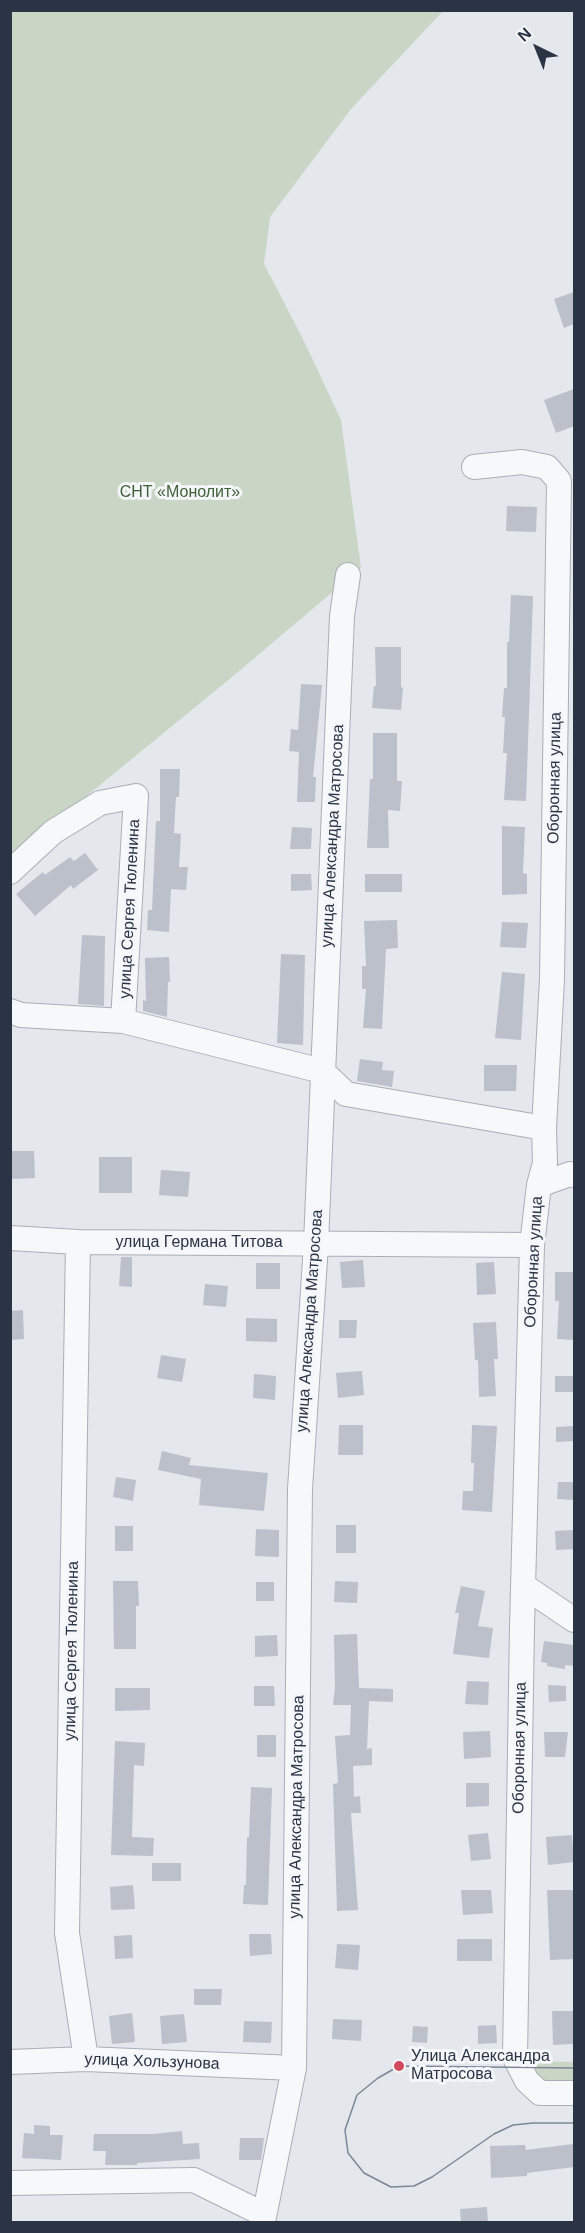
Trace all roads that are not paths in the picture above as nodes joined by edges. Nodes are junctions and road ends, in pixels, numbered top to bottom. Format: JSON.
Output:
{"nodes":[{"id":1,"x":474,"y":467,"type":"dead end"},
{"id":2,"x":348,"y":575,"type":"dead end"},
{"id":3,"x":10,"y":872,"type":"edge"},
{"id":4,"x":10,"y":1011,"type":"edge"},
{"id":5,"x":123,"y":1021,"type":"junction"},
{"id":6,"x":322,"y":1071,"type":"junction"},
{"id":7,"x":544,"y":1128,"type":"junction"},
{"id":8,"x":574,"y":1175,"type":"edge"},
{"id":9,"x":538,"y":1185,"type":"junction"},
{"id":10,"x":10,"y":1238,"type":"edge"},
{"id":11,"x":78,"y":1242,"type":"junction"},
{"id":12,"x":316,"y":1244,"type":"junction"},
{"id":13,"x":532,"y":1245,"type":"junction"},
{"id":14,"x":524,"y":1586,"type":"junction"},
{"id":15,"x":574,"y":1620,"type":"edge"},
{"id":16,"x":86,"y":2059,"type":"junction"},
{"id":17,"x":10,"y":2062,"type":"edge"},
{"id":18,"x":294,"y":2068,"type":"junction"},
{"id":19,"x":574,"y":2093,"type":"edge"},
{"id":20,"x":10,"y":2183,"type":"edge"},
{"id":21,"x":263,"y":2218,"type":"edge"}],
"edges":[{"from":1,"to":7,"type":"street","name":"Оборонная улица"},
{"from":2,"to":6,"type":"street","name":"улица Александра Матросова"},
{"from":3,"to":5,"type":"street","name":"улица Сергея Тюленина"},
{"from":4,"to":5,"type":"street"},
{"from":5,"to":6,"type":"street"},
{"from":6,"to":7,"type":"street"},
{"from":6,"to":12,"type":"street","name":"улица Александра Матросова"},
{"from":7,"to":9,"type":"street","name":"Оборонная улица"},
{"from":8,"to":9,"type":"street"},
{"from":9,"to":13,"type":"street","name":"Оборонная улица"},
{"from":10,"to":11,"type":"street","name":"улица Германа Титова"},
{"from":11,"to":12,"type":"street","name":"улица Германа Титова"},
{"from":11,"to":16,"type":"street","name":"улица Сергея Тюленина"},
{"from":12,"to":13,"type":"street","name":"улица Германа Титова"},
{"from":12,"to":18,"type":"street","name":"улица Александра Матросова"},
{"from":13,"to":14,"type":"street","name":"Оборонная улица"},
{"from":14,"to":15,"type":"street"},
{"from":14,"to":19,"type":"street","name":"Оборонная улица"},
{"from":16,"to":17,"type":"street","name":"улица Хользунова"},
{"from":16,"to":18,"type":"street","name":"улица Хользунова"},
{"from":18,"to":21,"type":"street","name":"улица Александра Матросова"},
{"from":20,"to":21,"type":"street"}]}
